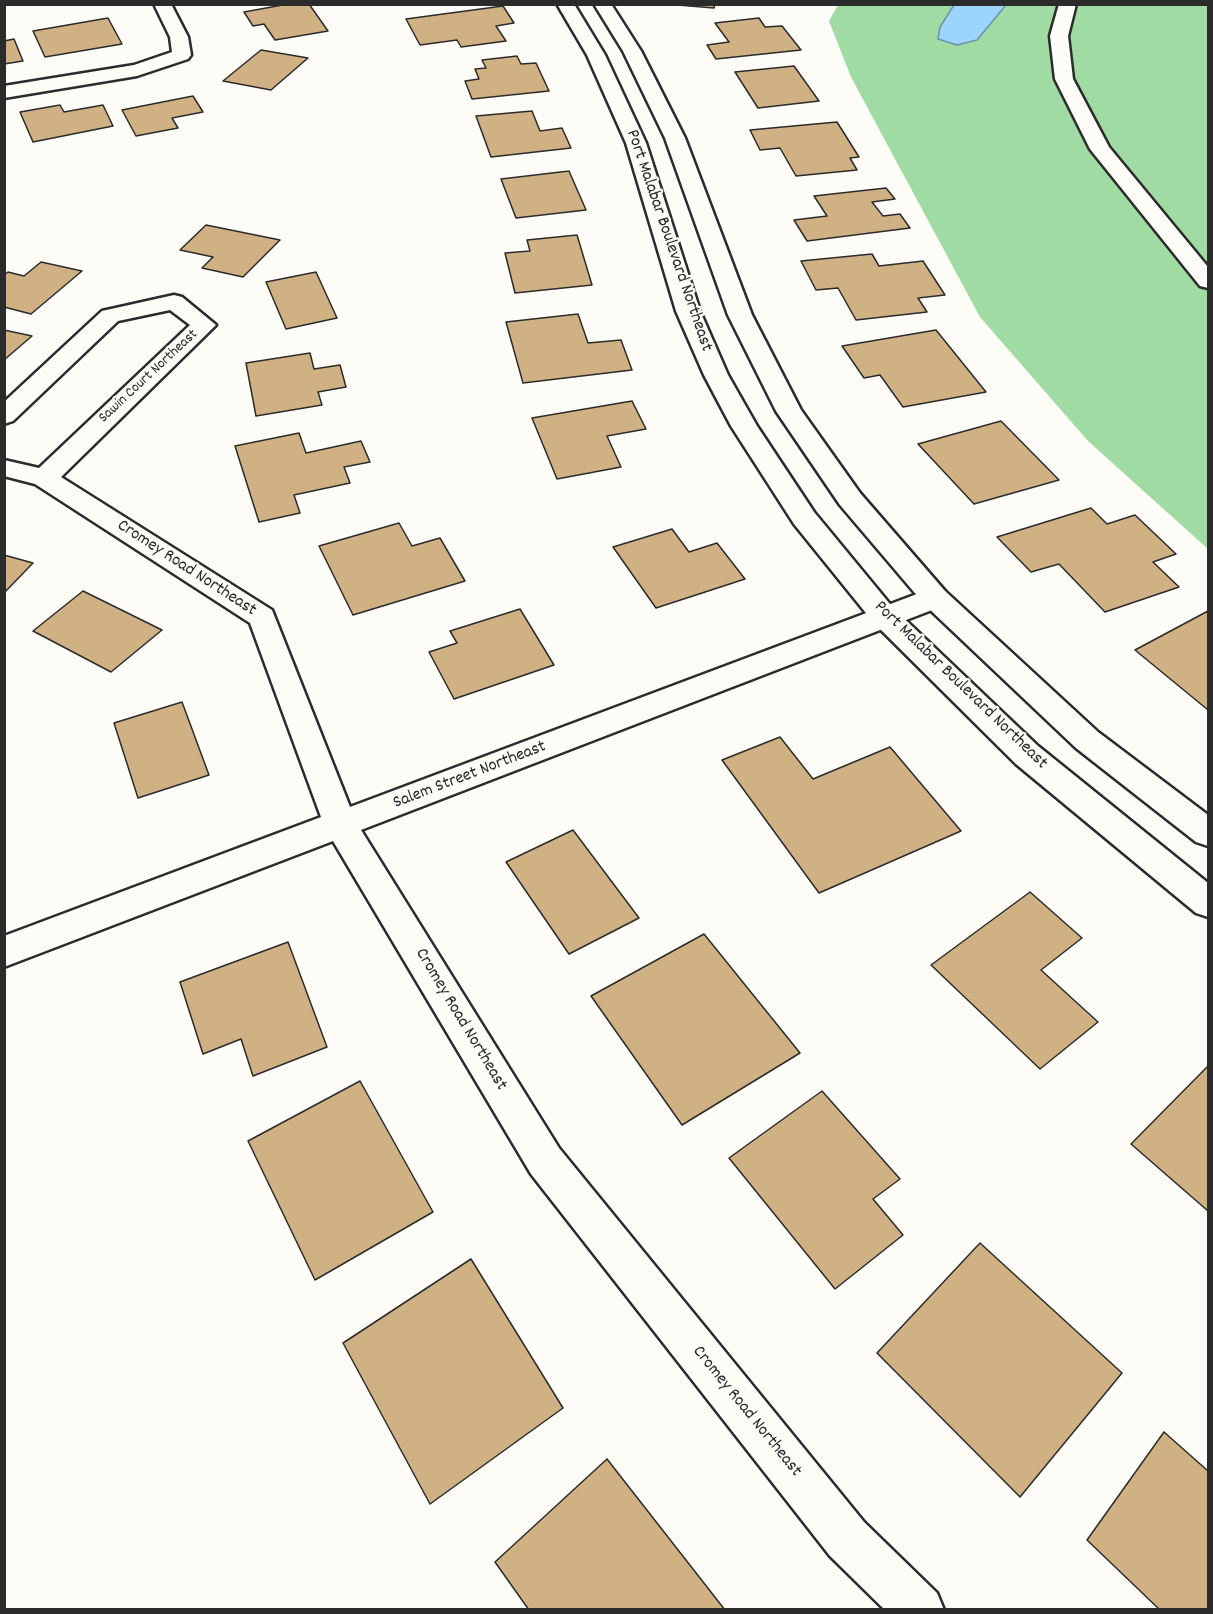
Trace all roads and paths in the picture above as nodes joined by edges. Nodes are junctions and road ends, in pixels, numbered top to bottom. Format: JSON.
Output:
{"nodes":[{"id":1,"x":162,"y":4,"type":"edge"},
{"id":2,"x":566,"y":4,"type":"edge"},
{"id":3,"x":602,"y":4,"type":"edge"},
{"id":4,"x":1068,"y":4,"type":"edge"},
{"id":5,"x":4,"y":92,"type":"edge"},
{"id":6,"x":664,"y":114,"type":"junction"},
{"id":7,"x":624,"y":118,"type":"junction"},
{"id":8,"x":1209,"y":281,"type":"edge"},
{"id":9,"x":716,"y":317,"type":"junction"},
{"id":10,"x":4,"y":416,"type":"edge"},
{"id":11,"x":4,"y":468,"type":"edge"},
{"id":12,"x":44,"y":478,"type":"junction"},
{"id":13,"x":935,"y":598,"type":"junction"},
{"id":14,"x":884,"y":616,"type":"junction"},
{"id":15,"x":341,"y":826,"type":"junction"},
{"id":16,"x":1209,"y":833,"type":"edge"},
{"id":17,"x":1209,"y":903,"type":"edge"},
{"id":18,"x":4,"y":952,"type":"edge"},
{"id":19,"x":920,"y":1610,"type":"edge"}],
"edges":[{"from":1,"to":5,"type":"street"},
{"from":2,"to":7,"type":"street","name":"Port Malabar Boulevard Northeast"},
{"from":3,"to":6,"type":"street","name":"Port Malabar Boulevard Northeast"},
{"from":4,"to":8,"type":"street"},
{"from":6,"to":7,"type":"street"},
{"from":6,"to":9,"type":"street","name":"Port Malabar Boulevard Northeast"},
{"from":7,"to":9,"type":"street","name":"Port Malabar Boulevard Northeast"},
{"from":9,"to":13,"type":"street","name":"Port Malabar Boulevard Northeast"},
{"from":9,"to":14,"type":"street","name":"Port Malabar Boulevard Northeast"},
{"from":10,"to":12,"type":"street","name":"Sawin Court Northeast"},
{"from":11,"to":12,"type":"street","name":"Cromey Road Northeast"},
{"from":12,"to":15,"type":"street","name":"Cromey Road Northeast"},
{"from":13,"to":14,"type":"street","name":"Salem Street Northeast"},
{"from":13,"to":16,"type":"street","name":"Port Malabar Boulevard Northeast"},
{"from":14,"to":15,"type":"street","name":"Salem Street Northeast"},
{"from":14,"to":17,"type":"street","name":"Port Malabar Boulevard Northeast"},
{"from":15,"to":18,"type":"street","name":"Salem Street Northeast"},
{"from":15,"to":19,"type":"street","name":"Cromey Road Northeast"}]}
